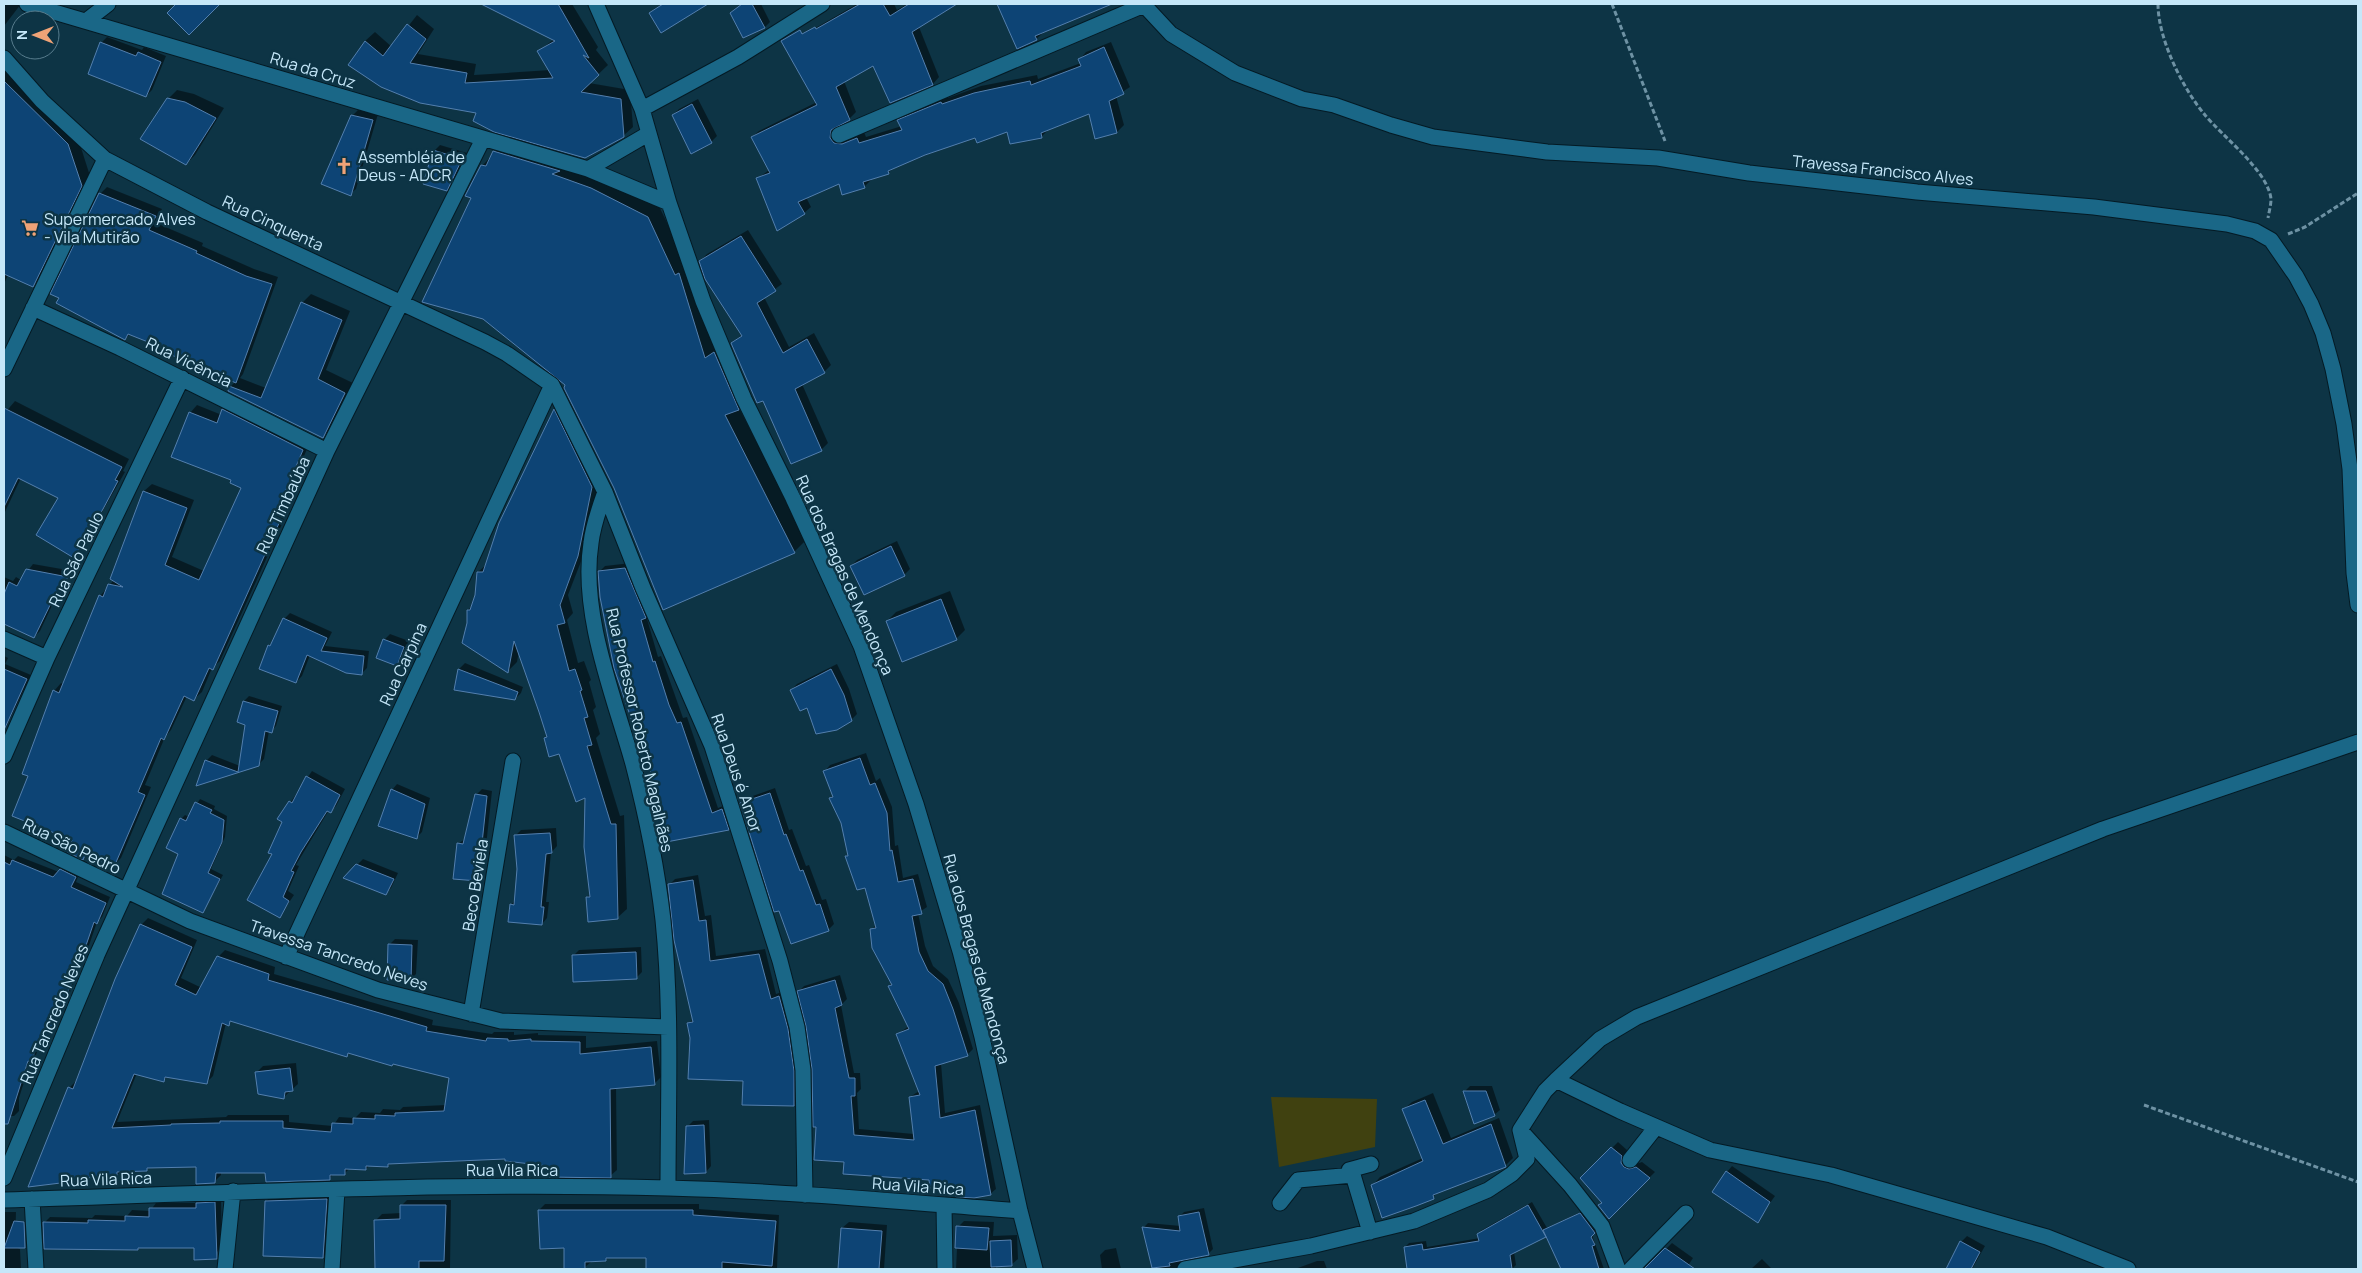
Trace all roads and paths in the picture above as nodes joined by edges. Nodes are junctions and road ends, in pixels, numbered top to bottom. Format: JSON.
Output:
{"nodes":[{"id":1,"x":27,"y":4,"type":"edge"},
{"id":2,"x":108,"y":4,"type":"edge"},
{"id":3,"x":596,"y":4,"type":"edge"},
{"id":4,"x":822,"y":4,"type":"edge"},
{"id":5,"x":1143,"y":4,"type":"edge"},
{"id":6,"x":1612,"y":4,"type":"edge"},
{"id":7,"x":2158,"y":4,"type":"edge"},
{"id":8,"x":86,"y":21,"type":"junction"},
{"id":9,"x":4,"y":58,"type":"edge"},
{"id":10,"x":642,"y":109,"type":"junction"},
{"id":11,"x":648,"y":134,"type":"junction"},
{"id":12,"x":839,"y":135,"type":"dead end"},
{"id":13,"x":483,"y":140,"type":"junction"},
{"id":14,"x":105,"y":158,"type":"junction"},
{"id":15,"x":1673,"y":160,"type":"junction"},
{"id":16,"x":588,"y":169,"type":"junction"},
{"id":17,"x":2358,"y":193,"type":"edge"},
{"id":18,"x":669,"y":203,"type":"junction"},
{"id":19,"x":2255,"y":232,"type":"junction"},
{"id":20,"x":2271,"y":240,"type":"junction"},
{"id":21,"x":402,"y":303,"type":"junction"},
{"id":22,"x":33,"y":308,"type":"junction"},
{"id":23,"x":4,"y":369,"type":"edge"},
{"id":24,"x":182,"y":378,"type":"junction"},
{"id":25,"x":552,"y":385,"type":"junction"},
{"id":26,"x":327,"y":451,"type":"junction"},
{"id":27,"x":605,"y":492,"type":"junction"},
{"id":28,"x":2358,"y":605,"type":"edge"},
{"id":29,"x":4,"y":639,"type":"edge"},
{"id":30,"x":47,"y":658,"type":"junction"},
{"id":31,"x":2358,"y":742,"type":"edge"},
{"id":32,"x":4,"y":756,"type":"edge"},
{"id":33,"x":513,"y":761,"type":"dead end"},
{"id":34,"x":4,"y":832,"type":"edge"},
{"id":35,"x":126,"y":891,"type":"junction"},
{"id":36,"x":286,"y":957,"type":"junction"},
{"id":37,"x":471,"y":1014,"type":"junction"},
{"id":38,"x":668,"y":1027,"type":"junction"},
{"id":39,"x":1556,"y":1080,"type":"junction"},
{"id":40,"x":2144,"y":1105,"type":"dead end"},
{"id":41,"x":1656,"y":1127,"type":"junction"},
{"id":42,"x":1520,"y":1130,"type":"junction"},
{"id":43,"x":1630,"y":1160,"type":"dead end"},
{"id":44,"x":1371,"y":1164,"type":"dead end"},
{"id":45,"x":1353,"y":1175,"type":"junction"},
{"id":46,"x":4,"y":1178,"type":"edge"},
{"id":47,"x":2358,"y":1182,"type":"edge"},
{"id":48,"x":668,"y":1188,"type":"junction"},
{"id":49,"x":337,"y":1190,"type":"junction"},
{"id":50,"x":232,"y":1191,"type":"junction"},
{"id":51,"x":805,"y":1195,"type":"junction"},
{"id":52,"x":32,"y":1199,"type":"junction"},
{"id":53,"x":4,"y":1200,"type":"edge"},
{"id":54,"x":1280,"y":1203,"type":"dead end"},
{"id":55,"x":944,"y":1205,"type":"junction"},
{"id":56,"x":1020,"y":1211,"type":"junction"},
{"id":57,"x":1686,"y":1213,"type":"dead end"},
{"id":58,"x":1370,"y":1232,"type":"junction"},
{"id":59,"x":36,"y":1269,"type":"edge"},
{"id":60,"x":225,"y":1269,"type":"edge"},
{"id":61,"x":332,"y":1269,"type":"edge"},
{"id":62,"x":945,"y":1269,"type":"edge"},
{"id":63,"x":1035,"y":1269,"type":"edge"},
{"id":64,"x":1185,"y":1269,"type":"edge"},
{"id":65,"x":1618,"y":1269,"type":"edge"},
{"id":66,"x":1631,"y":1269,"type":"edge"},
{"id":67,"x":2128,"y":1269,"type":"edge"}],
"edges":[{"from":1,"to":8,"type":"street","name":"Rua da Cruz"},
{"from":2,"to":8,"type":"street"},
{"from":3,"to":10,"type":"street","name":"Rua dos Bragas de Mendonça"},
{"from":4,"to":10,"type":"street"},
{"from":5,"to":12,"type":"street"},
{"from":5,"to":15,"type":"street","name":"Travessa Francisco Alves"},
{"from":6,"to":15,"type":"path"},
{"from":7,"to":19,"type":"path"},
{"from":8,"to":13,"type":"street","name":"Rua da Cruz"},
{"from":9,"to":14,"type":"street","name":"Rua Cinquenta"},
{"from":10,"to":11,"type":"street","name":"Rua dos Bragas de Mendonça"},
{"from":11,"to":16,"type":"street"},
{"from":11,"to":18,"type":"street","name":"Rua dos Bragas de Mendonça"},
{"from":13,"to":16,"type":"street","name":"Rua da Cruz"},
{"from":13,"to":21,"type":"street","name":"Rua Timbaúba"},
{"from":14,"to":21,"type":"street","name":"Rua Cinquenta"},
{"from":14,"to":22,"type":"street"},
{"from":15,"to":19,"type":"street","name":"Travessa Francisco Alves"},
{"from":16,"to":18,"type":"street","name":"Rua da Cruz"},
{"from":17,"to":20,"type":"path"},
{"from":18,"to":56,"type":"street","name":"Rua dos Bragas de Mendonça"},
{"from":19,"to":20,"type":"street","name":"Travessa Francisco Alves"},
{"from":20,"to":28,"type":"street","name":"Travessa Francisco Alves"},
{"from":21,"to":25,"type":"street","name":"Rua Cinquenta"},
{"from":21,"to":26,"type":"street","name":"Rua Timbaúba"},
{"from":22,"to":23,"type":"street"},
{"from":22,"to":24,"type":"street","name":"Rua Vicência"},
{"from":24,"to":26,"type":"street","name":"Rua Vicência"},
{"from":24,"to":30,"type":"street","name":"Rua São Paulo"},
{"from":25,"to":27,"type":"street","name":"Rua Deus é Amor"},
{"from":25,"to":36,"type":"street","name":"Rua Carpina"},
{"from":26,"to":35,"type":"street","name":"Rua Timbaúba"},
{"from":27,"to":38,"type":"street","name":"Rua Professor Roberto Magalhães"},
{"from":27,"to":51,"type":"street","name":"Rua Deus é Amor"},
{"from":29,"to":30,"type":"street"},
{"from":30,"to":32,"type":"street","name":"Rua São Paulo"},
{"from":31,"to":39,"type":"street"},
{"from":33,"to":37,"type":"street","name":"Beco Beviela"},
{"from":34,"to":35,"type":"street","name":"Rua São Pedro"},
{"from":35,"to":36,"type":"street","name":"Travessa Tancredo Neves"},
{"from":35,"to":46,"type":"street","name":"Rua Tancredo Neves"},
{"from":36,"to":37,"type":"street","name":"Travessa Tancredo Neves"},
{"from":37,"to":38,"type":"street","name":"Travessa Tancredo Neves"},
{"from":38,"to":48,"type":"street","name":"Rua Professor Roberto Magalhães"},
{"from":39,"to":41,"type":"street"},
{"from":39,"to":42,"type":"street"},
{"from":40,"to":47,"type":"path"},
{"from":41,"to":43,"type":"street"},
{"from":41,"to":67,"type":"street"},
{"from":42,"to":58,"type":"street"},
{"from":42,"to":65,"type":"street"},
{"from":44,"to":45,"type":"street"},
{"from":45,"to":54,"type":"street"},
{"from":45,"to":58,"type":"street"},
{"from":48,"to":49,"type":"street","name":"Rua Vila Rica"},
{"from":48,"to":51,"type":"street","name":"Rua Vila Rica"},
{"from":49,"to":50,"type":"street","name":"Rua Vila Rica"},
{"from":49,"to":61,"type":"street"},
{"from":50,"to":52,"type":"street","name":"Rua Vila Rica"},
{"from":50,"to":60,"type":"street"},
{"from":51,"to":55,"type":"street","name":"Rua Vila Rica"},
{"from":52,"to":53,"type":"street","name":"Rua Vila Rica"},
{"from":52,"to":59,"type":"street"},
{"from":55,"to":56,"type":"street","name":"Rua Vila Rica"},
{"from":55,"to":62,"type":"street"},
{"from":56,"to":63,"type":"street","name":"Rua dos Bragas de Mendonça"},
{"from":57,"to":66,"type":"street"},
{"from":58,"to":64,"type":"street"}]}
